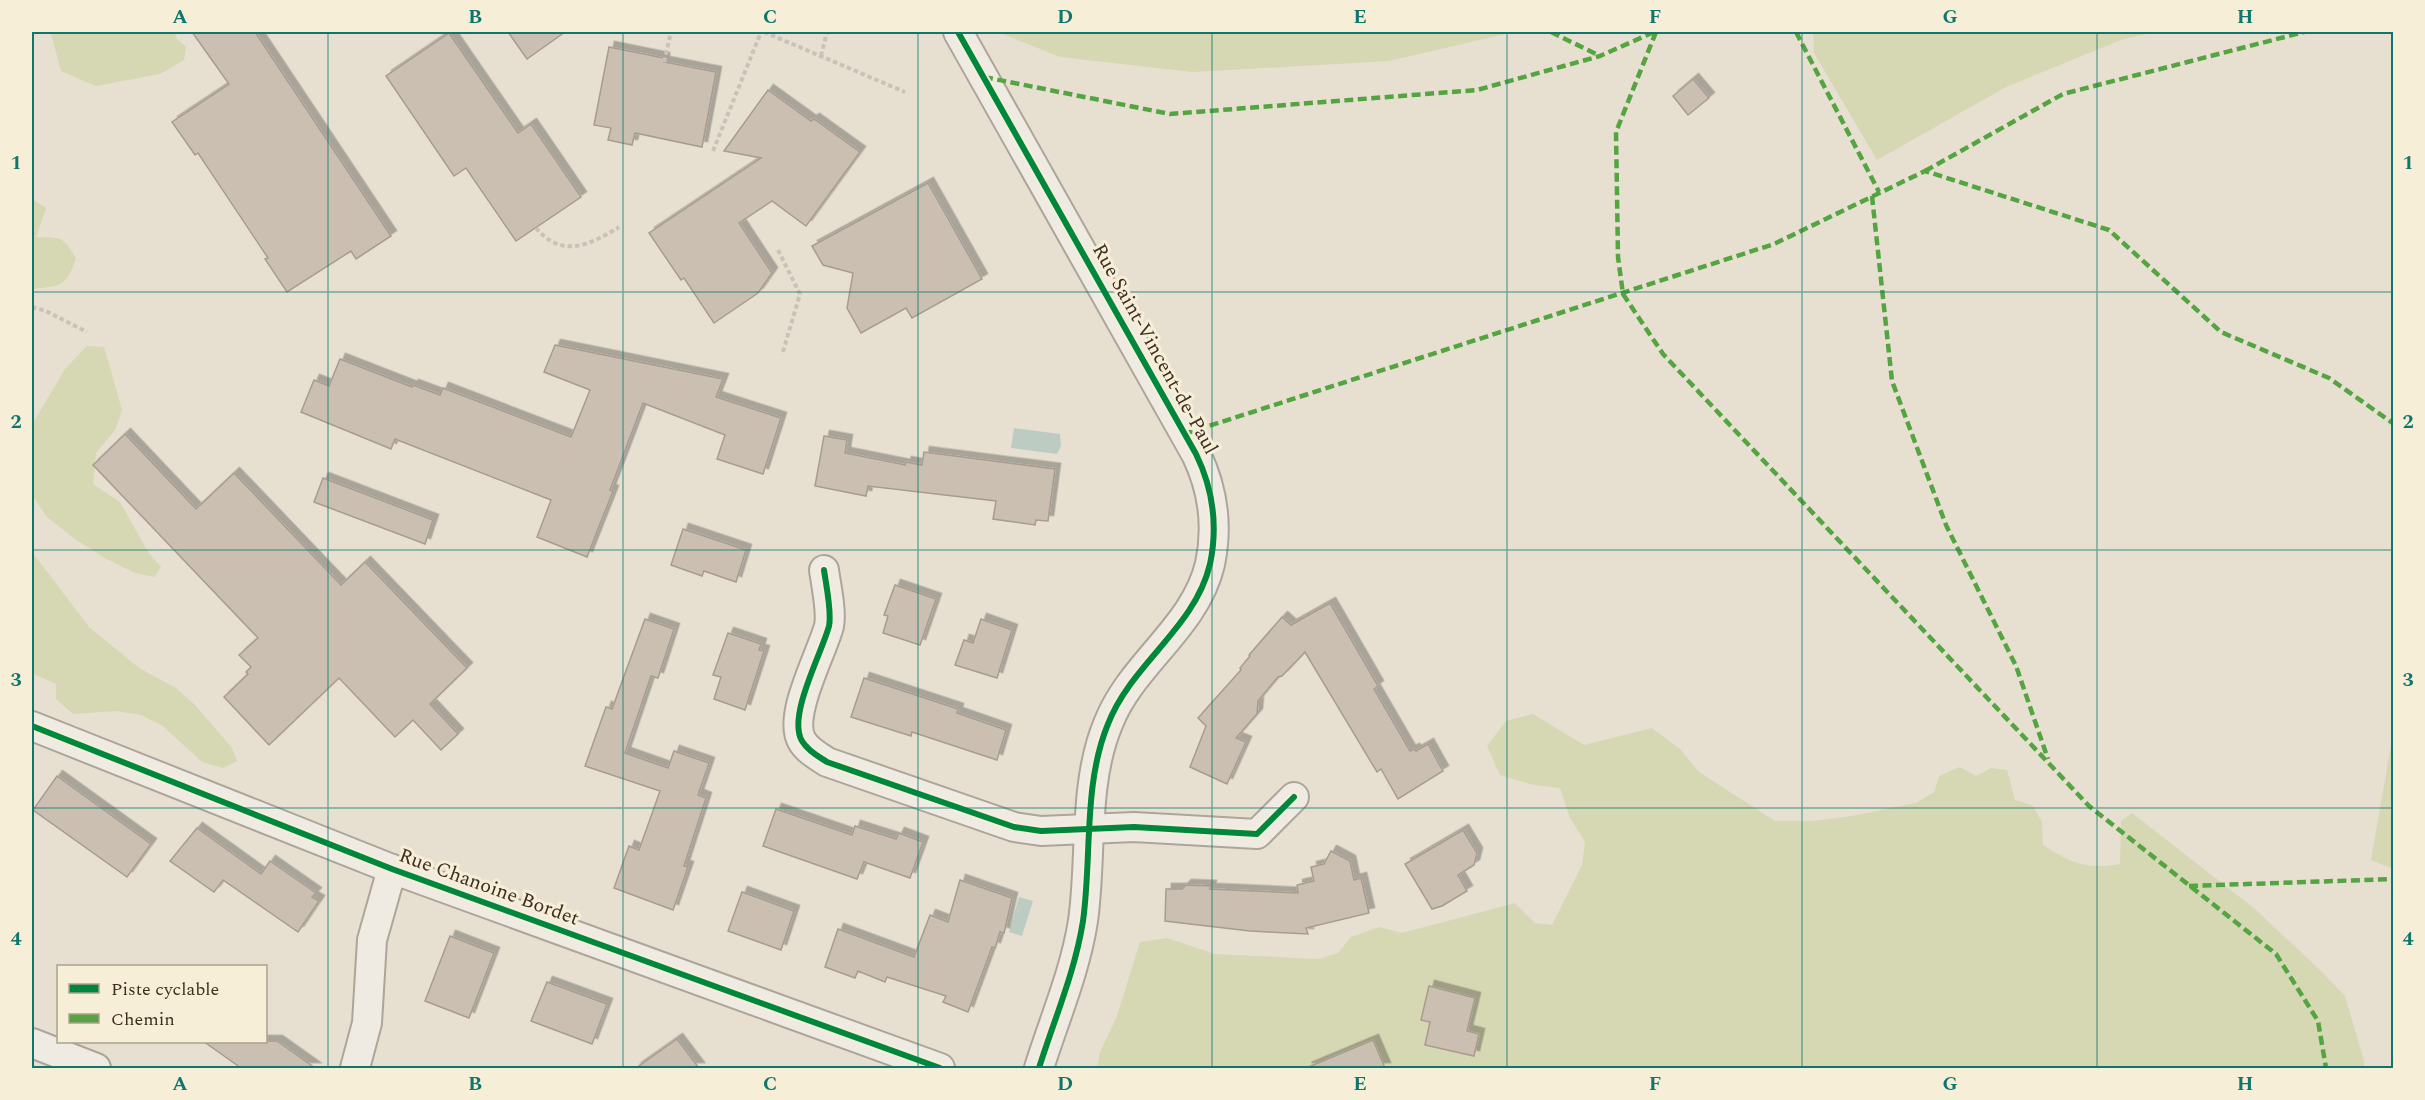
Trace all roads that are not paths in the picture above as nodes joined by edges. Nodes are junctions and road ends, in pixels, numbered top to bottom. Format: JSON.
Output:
{"nodes":[{"id":1,"x":958,"y":32,"type":"edge"},
{"id":2,"x":824,"y":570,"type":"dead end"},
{"id":3,"x":32,"y":726,"type":"edge"},
{"id":4,"x":1294,"y":797,"type":"dead end"},
{"id":5,"x":1089,"y":830,"type":"junction"},
{"id":6,"x":392,"y":869,"type":"junction"},
{"id":7,"x":32,"y":1043,"type":"edge"},
{"id":8,"x":96,"y":1068,"type":"edge"},
{"id":9,"x":355,"y":1068,"type":"edge"},
{"id":10,"x":940,"y":1068,"type":"edge"},
{"id":11,"x":1039,"y":1068,"type":"edge"}],
"edges":[{"from":1,"to":5,"type":"street","name":"Rue Saint-Vincent-de-Paul"},
{"from":2,"to":5,"type":"street"},
{"from":3,"to":6,"type":"street","name":"Rue Chanoine Bordet"},
{"from":4,"to":5,"type":"street"},
{"from":5,"to":11,"type":"street","name":"Rue Saint-Vincent-de-Paul"},
{"from":6,"to":9,"type":"street"},
{"from":6,"to":10,"type":"street","name":"Rue Chanoine Bordet"},
{"from":7,"to":8,"type":"street"}]}
